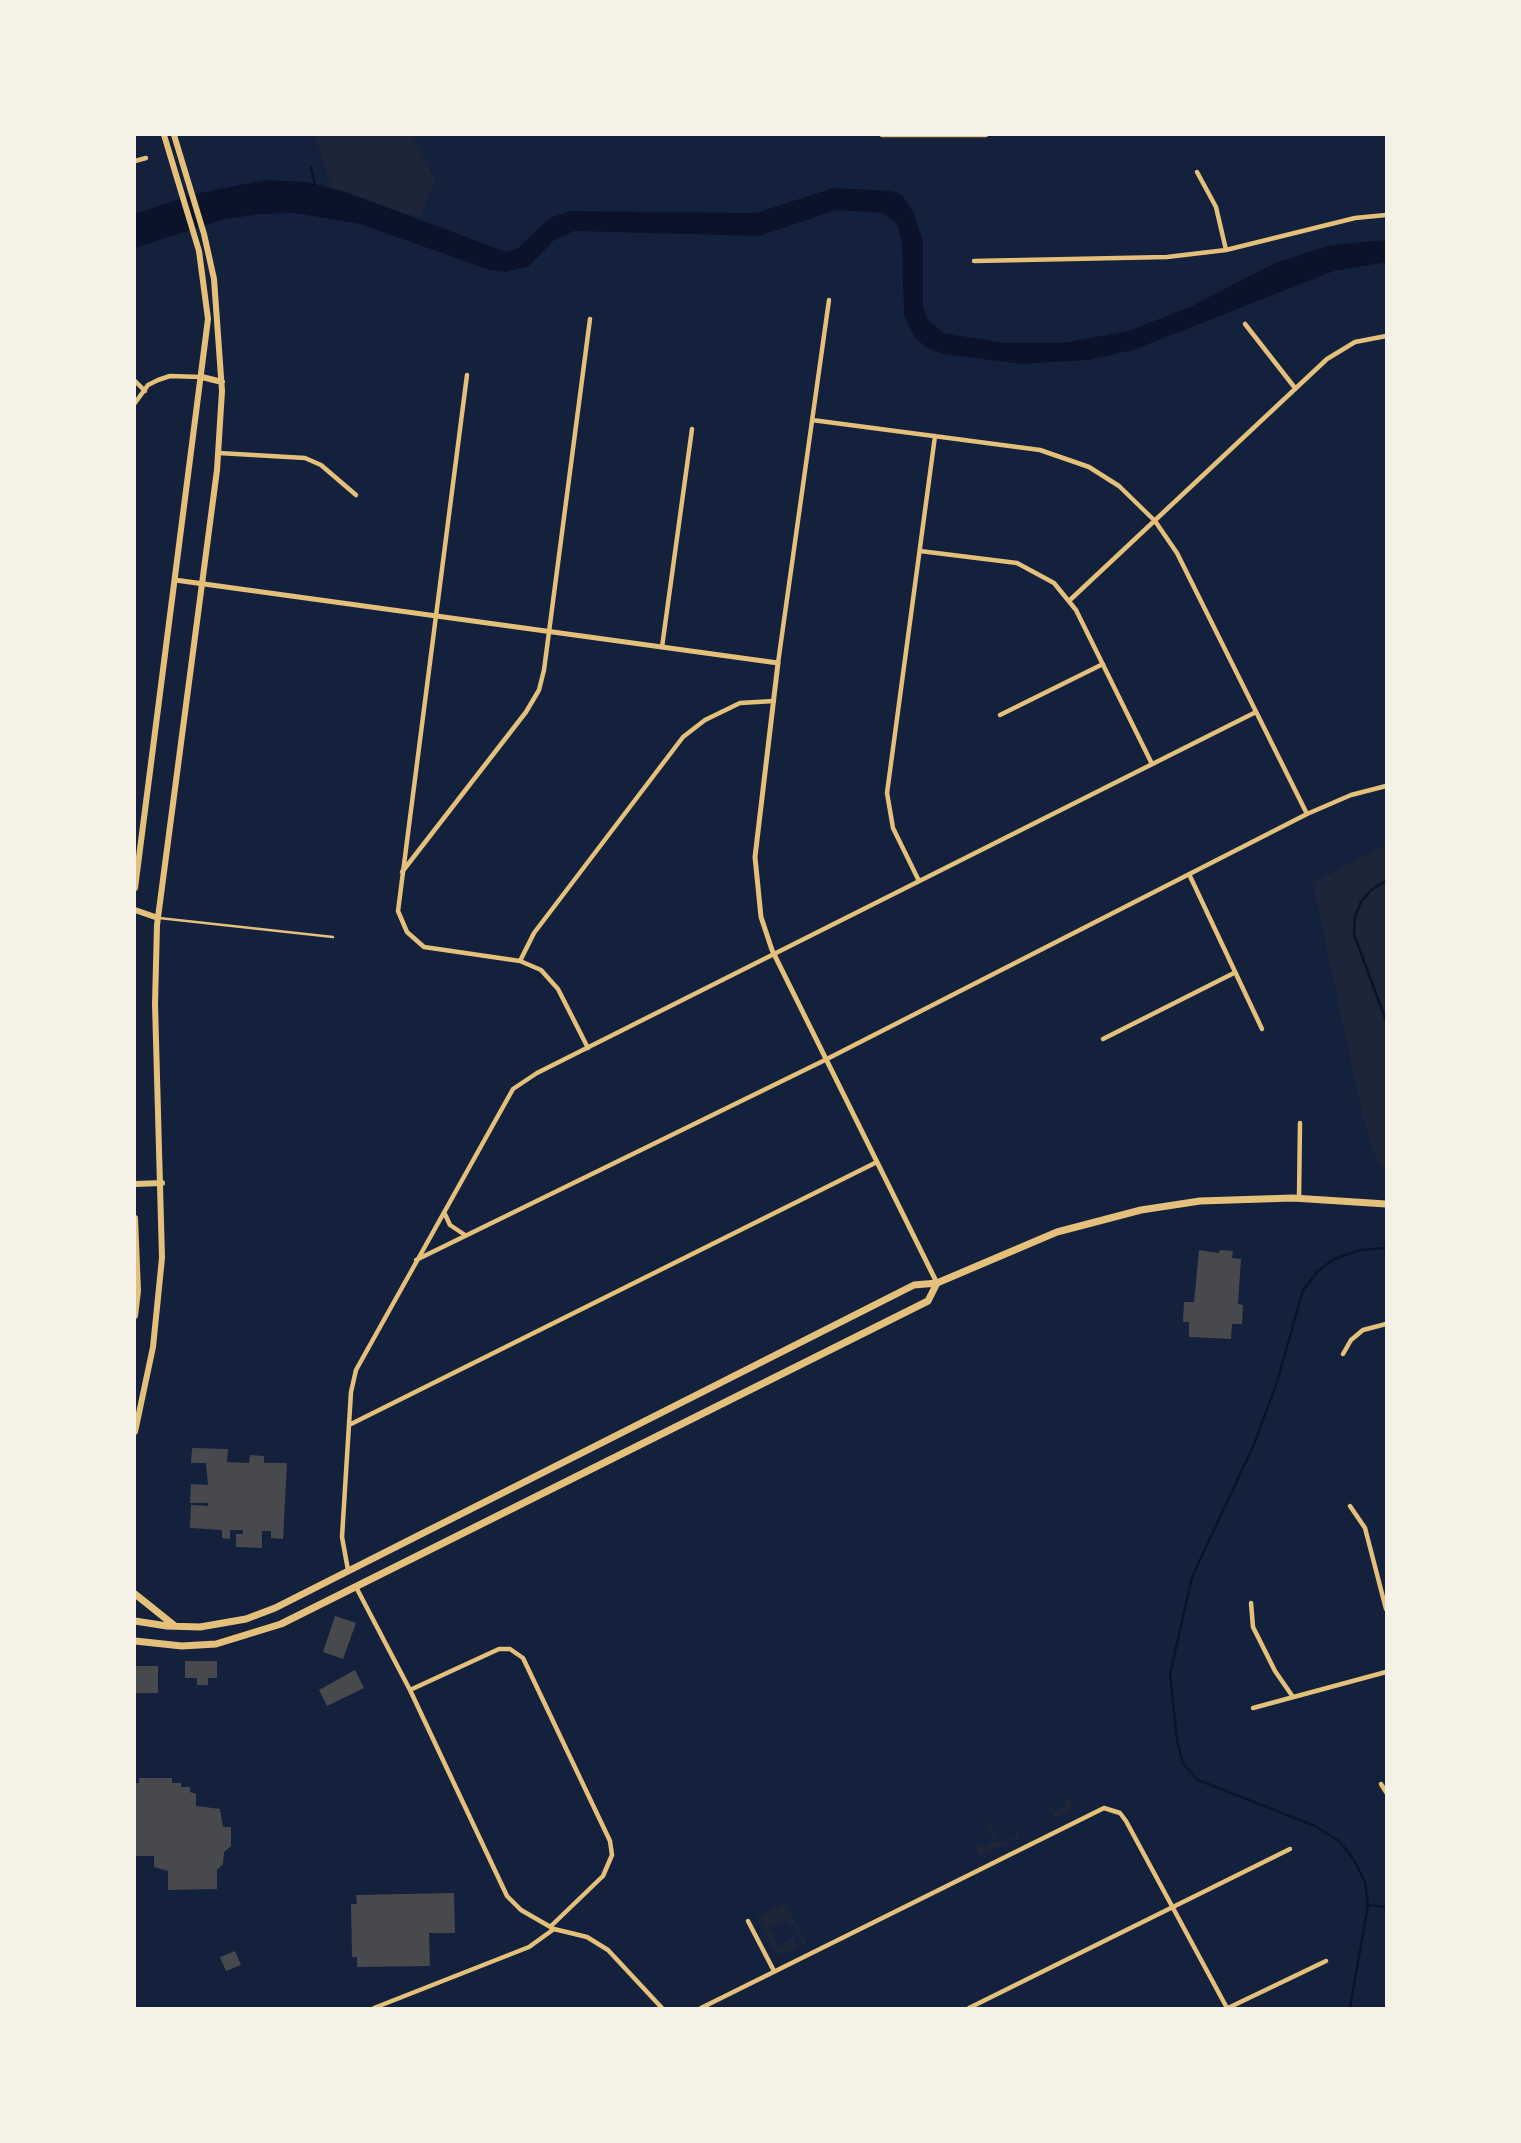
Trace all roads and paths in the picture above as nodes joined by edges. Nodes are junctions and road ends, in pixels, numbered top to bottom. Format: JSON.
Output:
{"nodes":[{"id":1,"x":164,"y":135,"type":"edge"},
{"id":2,"x":174,"y":135,"type":"edge"},
{"id":3,"x":882,"y":135,"type":"edge"},
{"id":4,"x":986,"y":135,"type":"edge"},
{"id":5,"x":939,"y":136,"type":"edge"},
{"id":6,"x":146,"y":158,"type":"dead end"},
{"id":7,"x":135,"y":161,"type":"edge"},
{"id":8,"x":1197,"y":172,"type":"dead end"},
{"id":9,"x":1386,"y":215,"type":"edge"},
{"id":10,"x":1226,"y":250,"type":"junction"},
{"id":11,"x":974,"y":261,"type":"dead end"},
{"id":12,"x":829,"y":300,"type":"dead end"},
{"id":13,"x":590,"y":319,"type":"dead end"},
{"id":14,"x":1245,"y":324,"type":"dead end"},
{"id":15,"x":1386,"y":335,"type":"edge"},
{"id":16,"x":467,"y":375,"type":"dead end"},
{"id":17,"x":202,"y":377,"type":"junction"},
{"id":18,"x":135,"y":381,"type":"edge"},
{"id":19,"x":222,"y":382,"type":"junction"},
{"id":20,"x":1294,"y":388,"type":"junction"},
{"id":21,"x":145,"y":391,"type":"junction"},
{"id":22,"x":135,"y":403,"type":"edge"},
{"id":23,"x":812,"y":420,"type":"junction"},
{"id":24,"x":692,"y":429,"type":"dead end"},
{"id":25,"x":935,"y":436,"type":"junction"},
{"id":26,"x":219,"y":453,"type":"junction"},
{"id":27,"x":356,"y":495,"type":"dead end"},
{"id":28,"x":1155,"y":521,"type":"junction"},
{"id":29,"x":920,"y":551,"type":"junction"},
{"id":30,"x":175,"y":580,"type":"junction"},
{"id":31,"x":202,"y":585,"type":"junction"},
{"id":32,"x":1070,"y":600,"type":"junction"},
{"id":33,"x":437,"y":617,"type":"junction"},
{"id":34,"x":548,"y":632,"type":"junction"},
{"id":35,"x":662,"y":647,"type":"junction"},
{"id":36,"x":778,"y":663,"type":"junction"},
{"id":37,"x":1103,"y":664,"type":"junction"},
{"id":38,"x":774,"y":701,"type":"junction"},
{"id":39,"x":1256,"y":712,"type":"junction"},
{"id":40,"x":1000,"y":715,"type":"dead end"},
{"id":41,"x":1152,"y":764,"type":"junction"},
{"id":42,"x":1386,"y":786,"type":"edge"},
{"id":43,"x":1307,"y":814,"type":"junction"},
{"id":44,"x":402,"y":873,"type":"junction"},
{"id":45,"x":1189,"y":874,"type":"junction"},
{"id":46,"x":919,"y":881,"type":"junction"},
{"id":47,"x":135,"y":888,"type":"edge"},
{"id":48,"x":135,"y":911,"type":"edge"},
{"id":49,"x":158,"y":918,"type":"junction"},
{"id":50,"x":333,"y":937,"type":"dead end"},
{"id":51,"x":774,"y":955,"type":"junction"},
{"id":52,"x":520,"y":961,"type":"junction"},
{"id":53,"x":1234,"y":973,"type":"junction"},
{"id":54,"x":1262,"y":1029,"type":"dead end"},
{"id":55,"x":1103,"y":1039,"type":"dead end"},
{"id":56,"x":588,"y":1048,"type":"junction"},
{"id":57,"x":826,"y":1059,"type":"junction"},
{"id":58,"x":1300,"y":1123,"type":"dead end"},
{"id":59,"x":877,"y":1162,"type":"junction"},
{"id":60,"x":162,"y":1183,"type":"junction"},
{"id":61,"x":135,"y":1184,"type":"edge"},
{"id":62,"x":1299,"y":1198,"type":"junction"},
{"id":63,"x":1386,"y":1204,"type":"edge"},
{"id":64,"x":443,"y":1210,"type":"junction"},
{"id":65,"x":135,"y":1218,"type":"edge"},
{"id":66,"x":466,"y":1236,"type":"junction"},
{"id":67,"x":416,"y":1260,"type":"junction"},
{"id":68,"x":937,"y":1283,"type":"junction"},
{"id":69,"x":135,"y":1316,"type":"edge"},
{"id":70,"x":1386,"y":1324,"type":"edge"},
{"id":71,"x":810,"y":1338,"type":"junction"},
{"id":72,"x":818,"y":1354,"type":"junction"},
{"id":73,"x":1343,"y":1354,"type":"dead end"},
{"id":74,"x":349,"y":1425,"type":"junction"},
{"id":75,"x":135,"y":1432,"type":"edge"},
{"id":76,"x":1350,"y":1506,"type":"dead end"},
{"id":77,"x":348,"y":1570,"type":"junction"},
{"id":78,"x":356,"y":1587,"type":"junction"},
{"id":79,"x":1384,"y":1592,"type":"edge"},
{"id":80,"x":135,"y":1594,"type":"edge"},
{"id":81,"x":1251,"y":1603,"type":"dead end"},
{"id":82,"x":1386,"y":1609,"type":"edge"},
{"id":83,"x":135,"y":1621,"type":"edge"},
{"id":84,"x":175,"y":1627,"type":"junction"},
{"id":85,"x":135,"y":1641,"type":"edge"},
{"id":86,"x":1386,"y":1672,"type":"edge"},
{"id":87,"x":410,"y":1690,"type":"junction"},
{"id":88,"x":1293,"y":1697,"type":"junction"},
{"id":89,"x":1253,"y":1708,"type":"dead end"},
{"id":90,"x":1381,"y":1784,"type":"dead end"},
{"id":91,"x":1386,"y":1792,"type":"edge"},
{"id":92,"x":1290,"y":1849,"type":"dead end"},
{"id":93,"x":1172,"y":1906,"type":"junction"},
{"id":94,"x":748,"y":1921,"type":"dead end"},
{"id":95,"x":552,"y":1928,"type":"junction"},
{"id":96,"x":1326,"y":1961,"type":"dead end"},
{"id":97,"x":774,"y":1972,"type":"junction"},
{"id":98,"x":374,"y":2008,"type":"edge"},
{"id":99,"x":662,"y":2008,"type":"edge"},
{"id":100,"x":701,"y":2008,"type":"edge"},
{"id":101,"x":969,"y":2008,"type":"edge"},
{"id":102,"x":1227,"y":2008,"type":"edge"}],
"edges":[{"from":1,"to":17,"type":"main road"},
{"from":2,"to":19,"type":"main road"},
{"from":3,"to":5,"type":"street"},
{"from":4,"to":5,"type":"street"},
{"from":6,"to":7,"type":"street"},
{"from":8,"to":10,"type":"street"},
{"from":9,"to":10,"type":"street"},
{"from":10,"to":11,"type":"street"},
{"from":12,"to":23,"type":"street"},
{"from":13,"to":34,"type":"street"},
{"from":14,"to":20,"type":"street"},
{"from":15,"to":20,"type":"street"},
{"from":16,"to":33,"type":"street"},
{"from":17,"to":19,"type":"main road"},
{"from":17,"to":21,"type":"street"},
{"from":17,"to":30,"type":"main road"},
{"from":18,"to":21,"type":"street"},
{"from":19,"to":26,"type":"main road"},
{"from":20,"to":28,"type":"street"},
{"from":21,"to":22,"type":"street"},
{"from":23,"to":25,"type":"street"},
{"from":23,"to":36,"type":"street"},
{"from":24,"to":35,"type":"street"},
{"from":25,"to":28,"type":"street"},
{"from":25,"to":29,"type":"street"},
{"from":26,"to":27,"type":"street"},
{"from":26,"to":31,"type":"main road"},
{"from":28,"to":32,"type":"street"},
{"from":28,"to":39,"type":"street"},
{"from":29,"to":32,"type":"street"},
{"from":29,"to":46,"type":"street"},
{"from":30,"to":31,"type":"street"},
{"from":30,"to":47,"type":"main road"},
{"from":31,"to":33,"type":"street"},
{"from":31,"to":49,"type":"main road"},
{"from":32,"to":37,"type":"street"},
{"from":33,"to":34,"type":"street"},
{"from":33,"to":44,"type":"street"},
{"from":34,"to":35,"type":"street"},
{"from":34,"to":44,"type":"street"},
{"from":35,"to":36,"type":"street"},
{"from":36,"to":38,"type":"street"},
{"from":37,"to":40,"type":"street"},
{"from":37,"to":41,"type":"street"},
{"from":38,"to":51,"type":"street"},
{"from":38,"to":52,"type":"street"},
{"from":39,"to":41,"type":"street"},
{"from":39,"to":43,"type":"street"},
{"from":41,"to":46,"type":"street"},
{"from":42,"to":43,"type":"street"},
{"from":43,"to":45,"type":"street"},
{"from":44,"to":52,"type":"street"},
{"from":45,"to":53,"type":"street"},
{"from":45,"to":57,"type":"street"},
{"from":46,"to":51,"type":"street"},
{"from":48,"to":49,"type":"main road"},
{"from":49,"to":50,"type":"lane"},
{"from":49,"to":60,"type":"main road"},
{"from":51,"to":56,"type":"street"},
{"from":51,"to":57,"type":"street"},
{"from":52,"to":56,"type":"street"},
{"from":53,"to":54,"type":"street"},
{"from":53,"to":55,"type":"street"},
{"from":56,"to":64,"type":"street"},
{"from":57,"to":59,"type":"street"},
{"from":57,"to":66,"type":"street"},
{"from":58,"to":62,"type":"street"},
{"from":59,"to":68,"type":"street"},
{"from":59,"to":74,"type":"street"},
{"from":60,"to":61,"type":"main road"},
{"from":60,"to":75,"type":"main road"},
{"from":62,"to":63,"type":"main road"},
{"from":62,"to":68,"type":"main road"},
{"from":64,"to":66,"type":"street"},
{"from":64,"to":67,"type":"street"},
{"from":65,"to":69,"type":"main road"},
{"from":66,"to":67,"type":"street"},
{"from":67,"to":74,"type":"street"},
{"from":68,"to":71,"type":"main road"},
{"from":68,"to":72,"type":"main road"},
{"from":70,"to":73,"type":"street"},
{"from":71,"to":72,"type":"main road"},
{"from":71,"to":77,"type":"main road"},
{"from":72,"to":78,"type":"main road"},
{"from":74,"to":77,"type":"street"},
{"from":76,"to":79,"type":"street"},
{"from":77,"to":78,"type":"main road"},
{"from":77,"to":84,"type":"main road"},
{"from":78,"to":85,"type":"main road"},
{"from":78,"to":87,"type":"street"},
{"from":79,"to":82,"type":"street"},
{"from":80,"to":84,"type":"main road"},
{"from":81,"to":88,"type":"street"},
{"from":83,"to":84,"type":"main road"},
{"from":86,"to":88,"type":"street"},
{"from":87,"to":95,"type":"street"},
{"from":87,"to":95,"type":"street"},
{"from":88,"to":89,"type":"street"},
{"from":90,"to":91,"type":"street"},
{"from":92,"to":93,"type":"street"},
{"from":93,"to":97,"type":"street"},
{"from":93,"to":101,"type":"street"},
{"from":93,"to":102,"type":"street"},
{"from":94,"to":97,"type":"street"},
{"from":95,"to":98,"type":"street"},
{"from":95,"to":99,"type":"street"},
{"from":96,"to":102,"type":"street"},
{"from":97,"to":100,"type":"street"}]}
